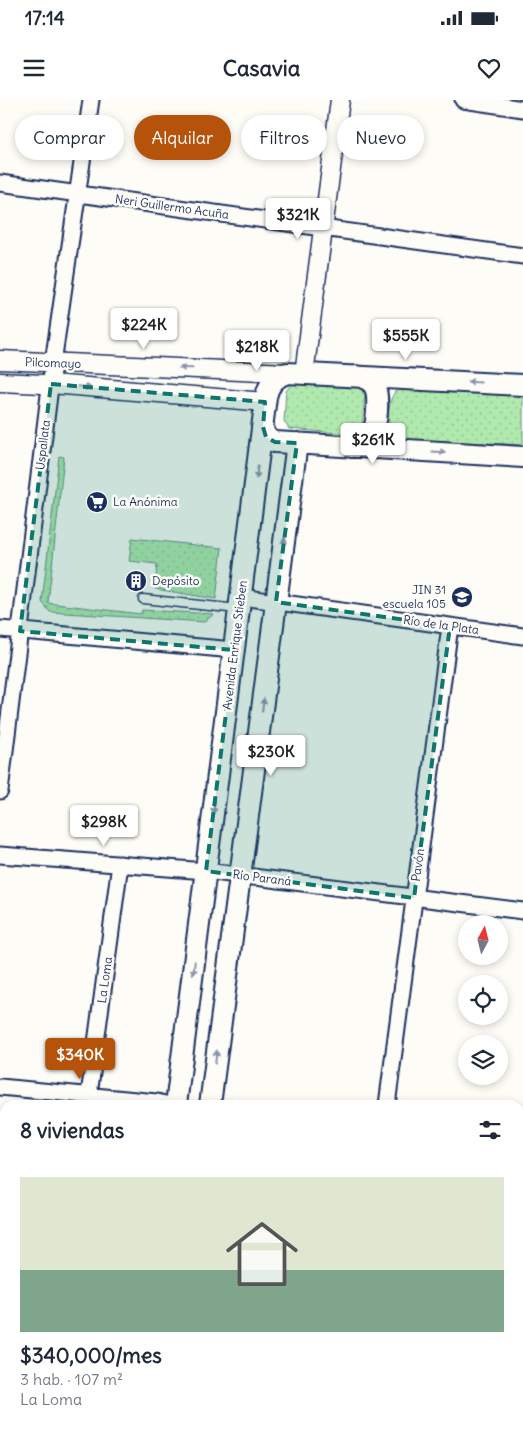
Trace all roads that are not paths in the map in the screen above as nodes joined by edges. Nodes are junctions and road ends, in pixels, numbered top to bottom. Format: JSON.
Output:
{"nodes":[{"id":1,"x":90,"y":100,"type":"edge"},
{"id":2,"x":340,"y":100,"type":"edge"},
{"id":3,"x":463,"y":100,"type":"edge"},
{"id":4,"x":523,"y":108,"type":"edge"},
{"id":5,"x":0,"y":183,"type":"edge"},
{"id":6,"x":77,"y":194,"type":"junction"},
{"id":7,"x":324,"y":228,"type":"junction"},
{"id":8,"x":523,"y":256,"type":"edge"},
{"id":9,"x":0,"y":360,"type":"edge"},
{"id":10,"x":54,"y":363,"type":"junction"},
{"id":11,"x":296,"y":373,"type":"junction"},
{"id":12,"x":355,"y":376,"type":"junction"},
{"id":13,"x":0,"y":382,"type":"edge"},
{"id":14,"x":51,"y":384,"type":"junction"},
{"id":15,"x":523,"y":385,"type":"edge"},
{"id":16,"x":265,"y":402,"type":"junction"},
{"id":17,"x":263,"y":424,"type":"junction"},
{"id":18,"x":297,"y":444,"type":"junction"},
{"id":19,"x":351,"y":447,"type":"junction"},
{"id":20,"x":523,"y":457,"type":"edge"},
{"id":21,"x":143,"y":599,"type":"dead end"},
{"id":22,"x":276,"y":602,"type":"junction"},
{"id":23,"x":240,"y":603,"type":"junction"},
{"id":24,"x":450,"y":626,"type":"junction"},
{"id":25,"x":0,"y":629,"type":"edge"},
{"id":26,"x":20,"y":631,"type":"junction"},
{"id":27,"x":523,"y":636,"type":"edge"},
{"id":28,"x":234,"y":650,"type":"junction"},
{"id":29,"x":0,"y":791,"type":"edge"},
{"id":30,"x":0,"y":854,"type":"edge"},
{"id":31,"x":120,"y":864,"type":"junction"},
{"id":32,"x":206,"y":872,"type":"junction"},
{"id":33,"x":240,"y":876,"type":"junction"},
{"id":34,"x":414,"y":898,"type":"junction"},
{"id":35,"x":523,"y":911,"type":"edge"},
{"id":36,"x":0,"y":1087,"type":"edge"},
{"id":37,"x":89,"y":1096,"type":"junction"},
{"id":38,"x":134,"y":1100,"type":"edge"},
{"id":39,"x":177,"y":1100,"type":"edge"},
{"id":40,"x":211,"y":1100,"type":"edge"},
{"id":41,"x":388,"y":1100,"type":"edge"}],
"edges":[{"from":1,"to":6,"type":"street","name":"Uspallata"},
{"from":2,"to":7,"type":"street"},
{"from":3,"to":4,"type":"street"},
{"from":5,"to":6,"type":"street","name":"Neri Guillermo Acuña"},
{"from":6,"to":7,"type":"street","name":"Neri Guillermo Acuña"},
{"from":6,"to":10,"type":"street","name":"Uspallata"},
{"from":7,"to":8,"type":"street","name":"Neri Guillermo Acuña"},
{"from":7,"to":11,"type":"street"},
{"from":9,"to":10,"type":"street","name":"Pilcomayo"},
{"from":11,"to":10,"type":"street","name":"Pilcomayo","one_way":true},
{"from":10,"to":14,"type":"street","name":"Uspallata"},
{"from":11,"to":12,"type":"main road"},
{"from":11,"to":16,"type":"main road","name":"Avenida Enrique Stieben"},
{"from":15,"to":12,"type":"main road","one_way":true},
{"from":12,"to":19,"type":"main road"},
{"from":13,"to":14,"type":"street","name":"Pilcomayo"},
{"from":14,"to":16,"type":"street","name":"Pilcomayo","one_way":true},
{"from":14,"to":26,"type":"street","name":"Uspallata"},
{"from":16,"to":17,"type":"main road","name":"Avenida Enrique Stieben"},
{"from":17,"to":18,"type":"main road"},
{"from":17,"to":23,"type":"main road","name":"Avenida Enrique Stieben","one_way":true},
{"from":18,"to":19,"type":"main road"},
{"from":22,"to":18,"type":"main road","one_way":true},
{"from":19,"to":20,"type":"main road","one_way":true},
{"from":21,"to":23,"type":"lane"},
{"from":22,"to":23,"type":"street","name":"Río de la Plata"},
{"from":22,"to":24,"type":"street","name":"Río de la Plata"},
{"from":33,"to":22,"type":"main road","one_way":true},
{"from":23,"to":28,"type":"main road","name":"Avenida Enrique Stieben"},
{"from":24,"to":27,"type":"street","name":"Río de la Plata"},
{"from":24,"to":34,"type":"street","name":"Pavón"},
{"from":25,"to":26,"type":"street"},
{"from":26,"to":28,"type":"street"},
{"from":26,"to":29,"type":"street","name":"Uspallata"},
{"from":28,"to":32,"type":"main road","name":"Avenida Enrique Stieben","one_way":true},
{"from":30,"to":31,"type":"street","name":"Río Paraná"},
{"from":31,"to":32,"type":"street","name":"Río Paraná"},
{"from":31,"to":37,"type":"street","name":"La Loma"},
{"from":32,"to":33,"type":"street","name":"Río Paraná"},
{"from":32,"to":39,"type":"main road","name":"Avenida Enrique Stieben","one_way":true},
{"from":33,"to":34,"type":"street","name":"Río Paraná"},
{"from":40,"to":33,"type":"main road","one_way":true},
{"from":34,"to":35,"type":"street","name":"Río Paraná"},
{"from":34,"to":41,"type":"street","name":"Pavón"},
{"from":36,"to":37,"type":"street"},
{"from":37,"to":38,"type":"street"}]}
